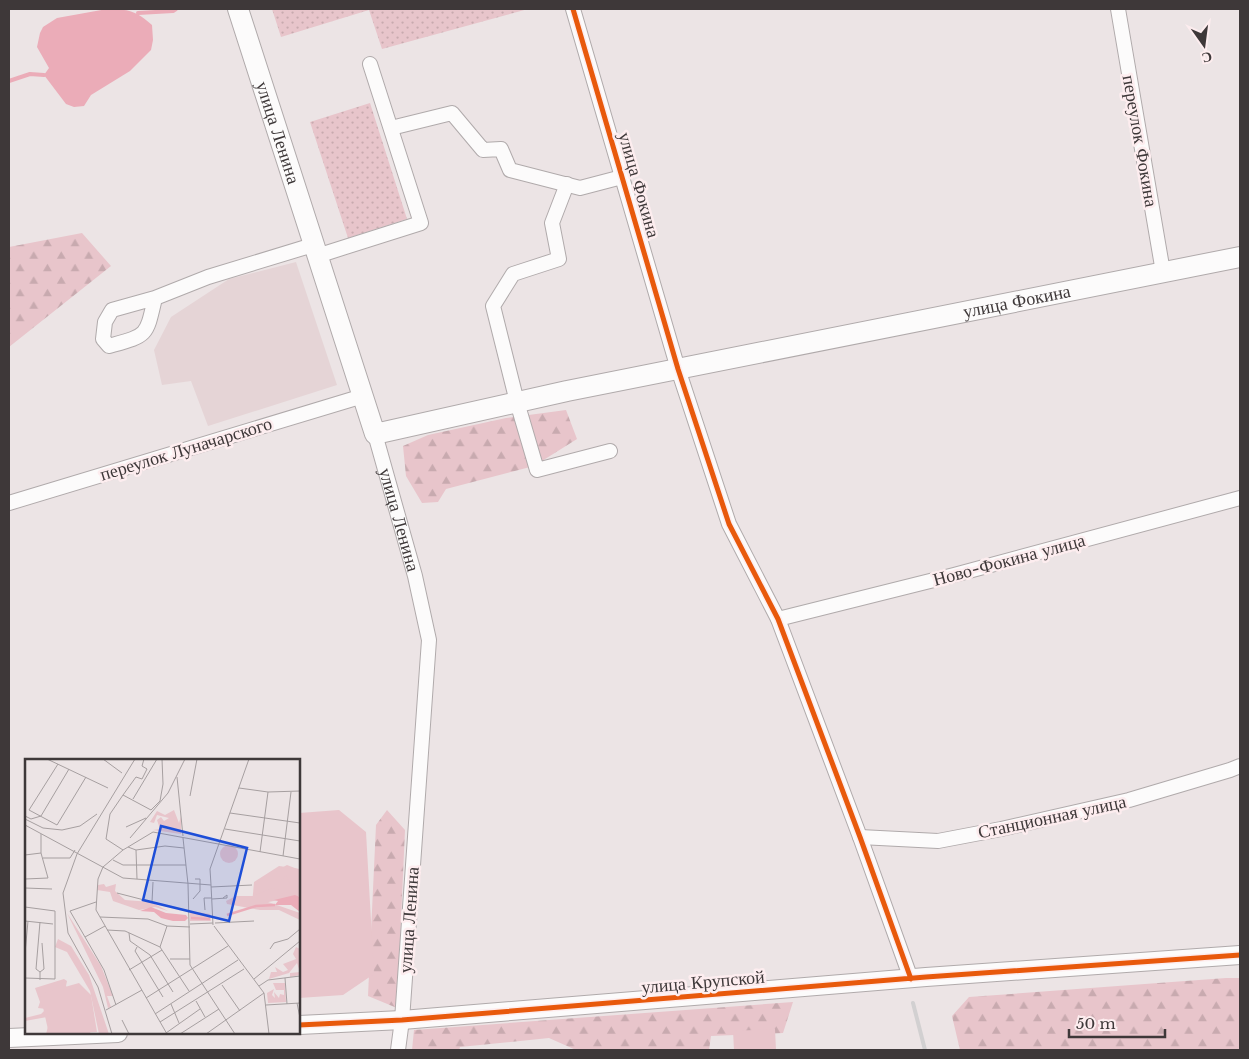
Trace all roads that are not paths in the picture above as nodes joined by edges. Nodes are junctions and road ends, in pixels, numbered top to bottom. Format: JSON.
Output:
{"nodes":[{"id":1,"x":238,"y":9,"type":"edge"},
{"id":2,"x":573,"y":9,"type":"edge"},
{"id":3,"x":1118,"y":9,"type":"edge"},
{"id":4,"x":370,"y":64,"type":"dead end"},
{"id":5,"x":391,"y":128,"type":"junction"},
{"id":6,"x":622,"y":177,"type":"junction"},
{"id":7,"x":566,"y":184,"type":"junction"},
{"id":8,"x":315,"y":251,"type":"junction"},
{"id":9,"x":1240,"y":256,"type":"edge"},
{"id":10,"x":1162,"y":272,"type":"junction"},
{"id":11,"x":155,"y":298,"type":"dead end"},
{"id":12,"x":678,"y":369,"type":"junction"},
{"id":13,"x":363,"y":396,"type":"junction"},
{"id":14,"x":516,"y":402,"type":"junction"},
{"id":15,"x":375,"y":434,"type":"junction"},
{"id":16,"x":610,"y":451,"type":"dead end"},
{"id":17,"x":1240,"y":498,"type":"edge"},
{"id":18,"x":9,"y":503,"type":"edge"},
{"id":19,"x":778,"y":619,"type":"junction"},
{"id":20,"x":1240,"y":766,"type":"edge"},
{"id":21,"x":860,"y":837,"type":"junction"},
{"id":22,"x":1240,"y":956,"type":"edge"},
{"id":23,"x":911,"y":979,"type":"junction"},
{"id":24,"x":402,"y":1020,"type":"junction"},
{"id":25,"x":300,"y":1025,"type":"edge"},
{"id":26,"x":96,"y":1034,"type":"edge"},
{"id":27,"x":9,"y":1038,"type":"edge"},
{"id":28,"x":398,"y":1050,"type":"edge"}],
"edges":[{"from":1,"to":8,"type":"main road","name":"улица Ленина"},
{"from":2,"to":6,"type":"street","name":"улица Фокина"},
{"from":3,"to":10,"type":"street","name":"переулок Фокина"},
{"from":4,"to":5,"type":"street"},
{"from":5,"to":7,"type":"street"},
{"from":5,"to":8,"type":"street"},
{"from":6,"to":7,"type":"street"},
{"from":6,"to":12,"type":"street","name":"улица Фокина"},
{"from":7,"to":14,"type":"street"},
{"from":8,"to":11,"type":"street"},
{"from":8,"to":13,"type":"main road","name":"улица Ленина"},
{"from":9,"to":10,"type":"main road","name":"улица Фокина"},
{"from":10,"to":12,"type":"main road","name":"улица Фокина"},
{"from":12,"to":14,"type":"main road","name":"улица Фокина"},
{"from":12,"to":19,"type":"street"},
{"from":13,"to":15,"type":"main road","name":"улица Ленина"},
{"from":13,"to":18,"type":"street","name":"переулок Луначарского"},
{"from":14,"to":15,"type":"main road","name":"улица Фокина"},
{"from":14,"to":16,"type":"street"},
{"from":15,"to":24,"type":"street","name":"улица Ленина"},
{"from":17,"to":19,"type":"street","name":"Ново-Фокина улица"},
{"from":19,"to":21,"type":"street"},
{"from":20,"to":21,"type":"street","name":"Станционная улица"},
{"from":21,"to":23,"type":"street"},
{"from":22,"to":23,"type":"street","name":"улица Крупской"},
{"from":23,"to":24,"type":"street","name":"улица Крупской"},
{"from":24,"to":25,"type":"street","name":"улица Крупской"},
{"from":24,"to":28,"type":"street","name":"улица Ленина"},
{"from":26,"to":27,"type":"street"}]}
